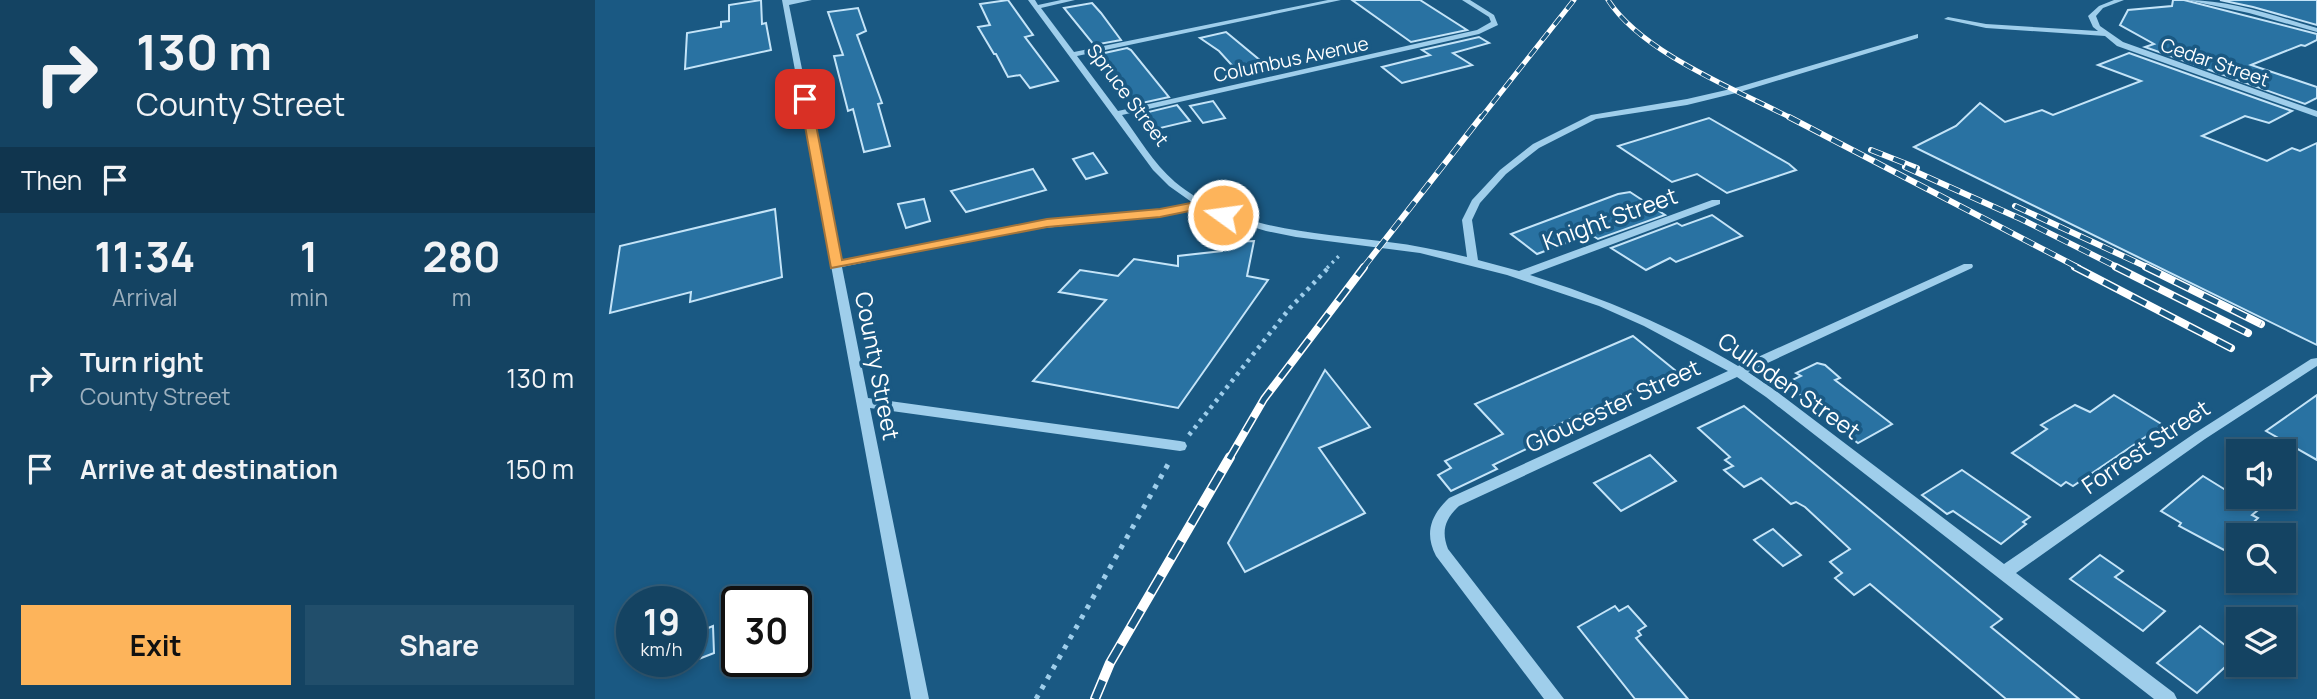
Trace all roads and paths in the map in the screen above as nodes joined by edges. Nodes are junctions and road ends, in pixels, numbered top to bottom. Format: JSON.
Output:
{"nodes":[{"id":1,"x":809,"y":0,"type":"edge"},
{"id":2,"x":1072,"y":0,"type":"edge"},
{"id":3,"x":1338,"y":0,"type":"edge"},
{"id":4,"x":1465,"y":0,"type":"edge"},
{"id":5,"x":2121,"y":0,"type":"edge"},
{"id":6,"x":2190,"y":0,"type":"edge"},
{"id":7,"x":785,"y":2,"type":"edge"},
{"id":8,"x":1033,"y":3,"type":"edge"},
{"id":9,"x":1948,"y":19,"type":"dead end"},
{"id":10,"x":2317,"y":30,"type":"edge"},
{"id":11,"x":2105,"y":34,"type":"junction"},
{"id":12,"x":1915,"y":36,"type":"dead end"},
{"id":13,"x":1073,"y":55,"type":"junction"},
{"id":14,"x":1116,"y":114,"type":"junction"},
{"id":15,"x":2317,"y":114,"type":"edge"},
{"id":16,"x":1716,"y":202,"type":"dead end"},
{"id":17,"x":1201,"y":204,"type":"junction"},
{"id":18,"x":1473,"y":263,"type":"junction"},
{"id":19,"x":836,"y":265,"type":"junction"},
{"id":20,"x":1968,"y":266,"type":"dead end"},
{"id":21,"x":1519,"y":275,"type":"junction"},
{"id":22,"x":2315,"y":362,"type":"dead end"},
{"id":23,"x":1739,"y":371,"type":"junction"},
{"id":24,"x":863,"y":402,"type":"junction"},
{"id":25,"x":1180,"y":446,"type":"dead end"},
{"id":26,"x":2004,"y":573,"type":"junction"},
{"id":27,"x":920,"y":699,"type":"edge"},
{"id":28,"x":1555,"y":699,"type":"edge"},
{"id":29,"x":2168,"y":699,"type":"edge"}],
"edges":[{"from":1,"to":7,"type":"street"},
{"from":2,"to":8,"type":"street"},
{"from":3,"to":13,"type":"street"},
{"from":4,"to":14,"type":"street","name":"Columbus Avenue"},
{"from":5,"to":11,"type":"street"},
{"from":6,"to":10,"type":"street"},
{"from":7,"to":19,"type":"street","name":"County Street"},
{"from":8,"to":13,"type":"street","name":"Spruce Street"},
{"from":9,"to":11,"type":"street","name":"Cedar Street"},
{"from":11,"to":15,"type":"street","name":"Cedar Street"},
{"from":12,"to":18,"type":"street"},
{"from":13,"to":14,"type":"street","name":"Spruce Street"},
{"from":14,"to":17,"type":"street","name":"Spruce Street"},
{"from":16,"to":21,"type":"street","name":"Knight Street"},
{"from":17,"to":18,"type":"street","name":"Culloden Street"},
{"from":17,"to":19,"type":"street"},
{"from":18,"to":21,"type":"street","name":"Culloden Street"},
{"from":19,"to":24,"type":"street","name":"County Street"},
{"from":20,"to":23,"type":"street","name":"Gloucester Street"},
{"from":21,"to":23,"type":"street","name":"Culloden Street"},
{"from":22,"to":26,"type":"street","name":"Forrest Street"},
{"from":23,"to":26,"type":"street","name":"Culloden Street"},
{"from":23,"to":28,"type":"street","name":"Gloucester Street"},
{"from":24,"to":25,"type":"street"},
{"from":24,"to":27,"type":"street","name":"County Street"},
{"from":26,"to":29,"type":"street","name":"Culloden Street"}]}
